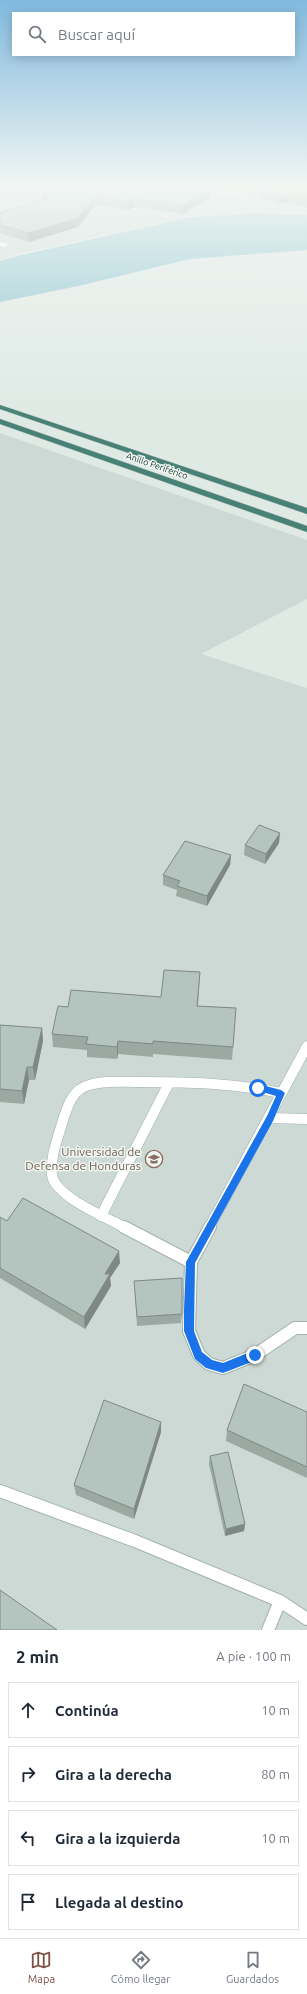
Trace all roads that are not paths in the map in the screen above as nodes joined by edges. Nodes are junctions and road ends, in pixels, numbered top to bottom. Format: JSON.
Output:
{"nodes":[{"id":1,"x":0,"y":408,"type":"edge"},
{"id":2,"x":0,"y":422,"type":"edge"},
{"id":3,"x":307,"y":511,"type":"edge"},
{"id":4,"x":307,"y":529,"type":"edge"},
{"id":5,"x":307,"y":1046,"type":"edge"},
{"id":6,"x":169,"y":1083,"type":"junction"},
{"id":7,"x":281,"y":1093,"type":"junction"},
{"id":8,"x":270,"y":1118,"type":"junction"},
{"id":9,"x":307,"y":1119,"type":"edge"},
{"id":10,"x":101,"y":1216,"type":"junction"},
{"id":11,"x":191,"y":1262,"type":"junction"},
{"id":12,"x":307,"y":1328,"type":"edge"},
{"id":13,"x":0,"y":1491,"type":"edge"},
{"id":14,"x":280,"y":1601,"type":"junction"},
{"id":15,"x":307,"y":1620,"type":"edge"},
{"id":16,"x":268,"y":1630,"type":"edge"}],
"edges":[{"from":1,"to":3,"type":"highway","name":"Anillo Periférico"},
{"from":2,"to":4,"type":"highway","name":"Anillo Periférico"},
{"from":5,"to":7,"type":"lane"},
{"from":6,"to":7,"type":"lane"},
{"from":6,"to":10,"type":"lane"},
{"from":6,"to":10,"type":"lane"},
{"from":7,"to":8,"type":"lane"},
{"from":8,"to":9,"type":"lane"},
{"from":8,"to":11,"type":"lane"},
{"from":10,"to":11,"type":"lane"},
{"from":11,"to":12,"type":"lane"},
{"from":13,"to":14,"type":"lane"},
{"from":14,"to":15,"type":"lane"},
{"from":14,"to":16,"type":"lane"}]}
